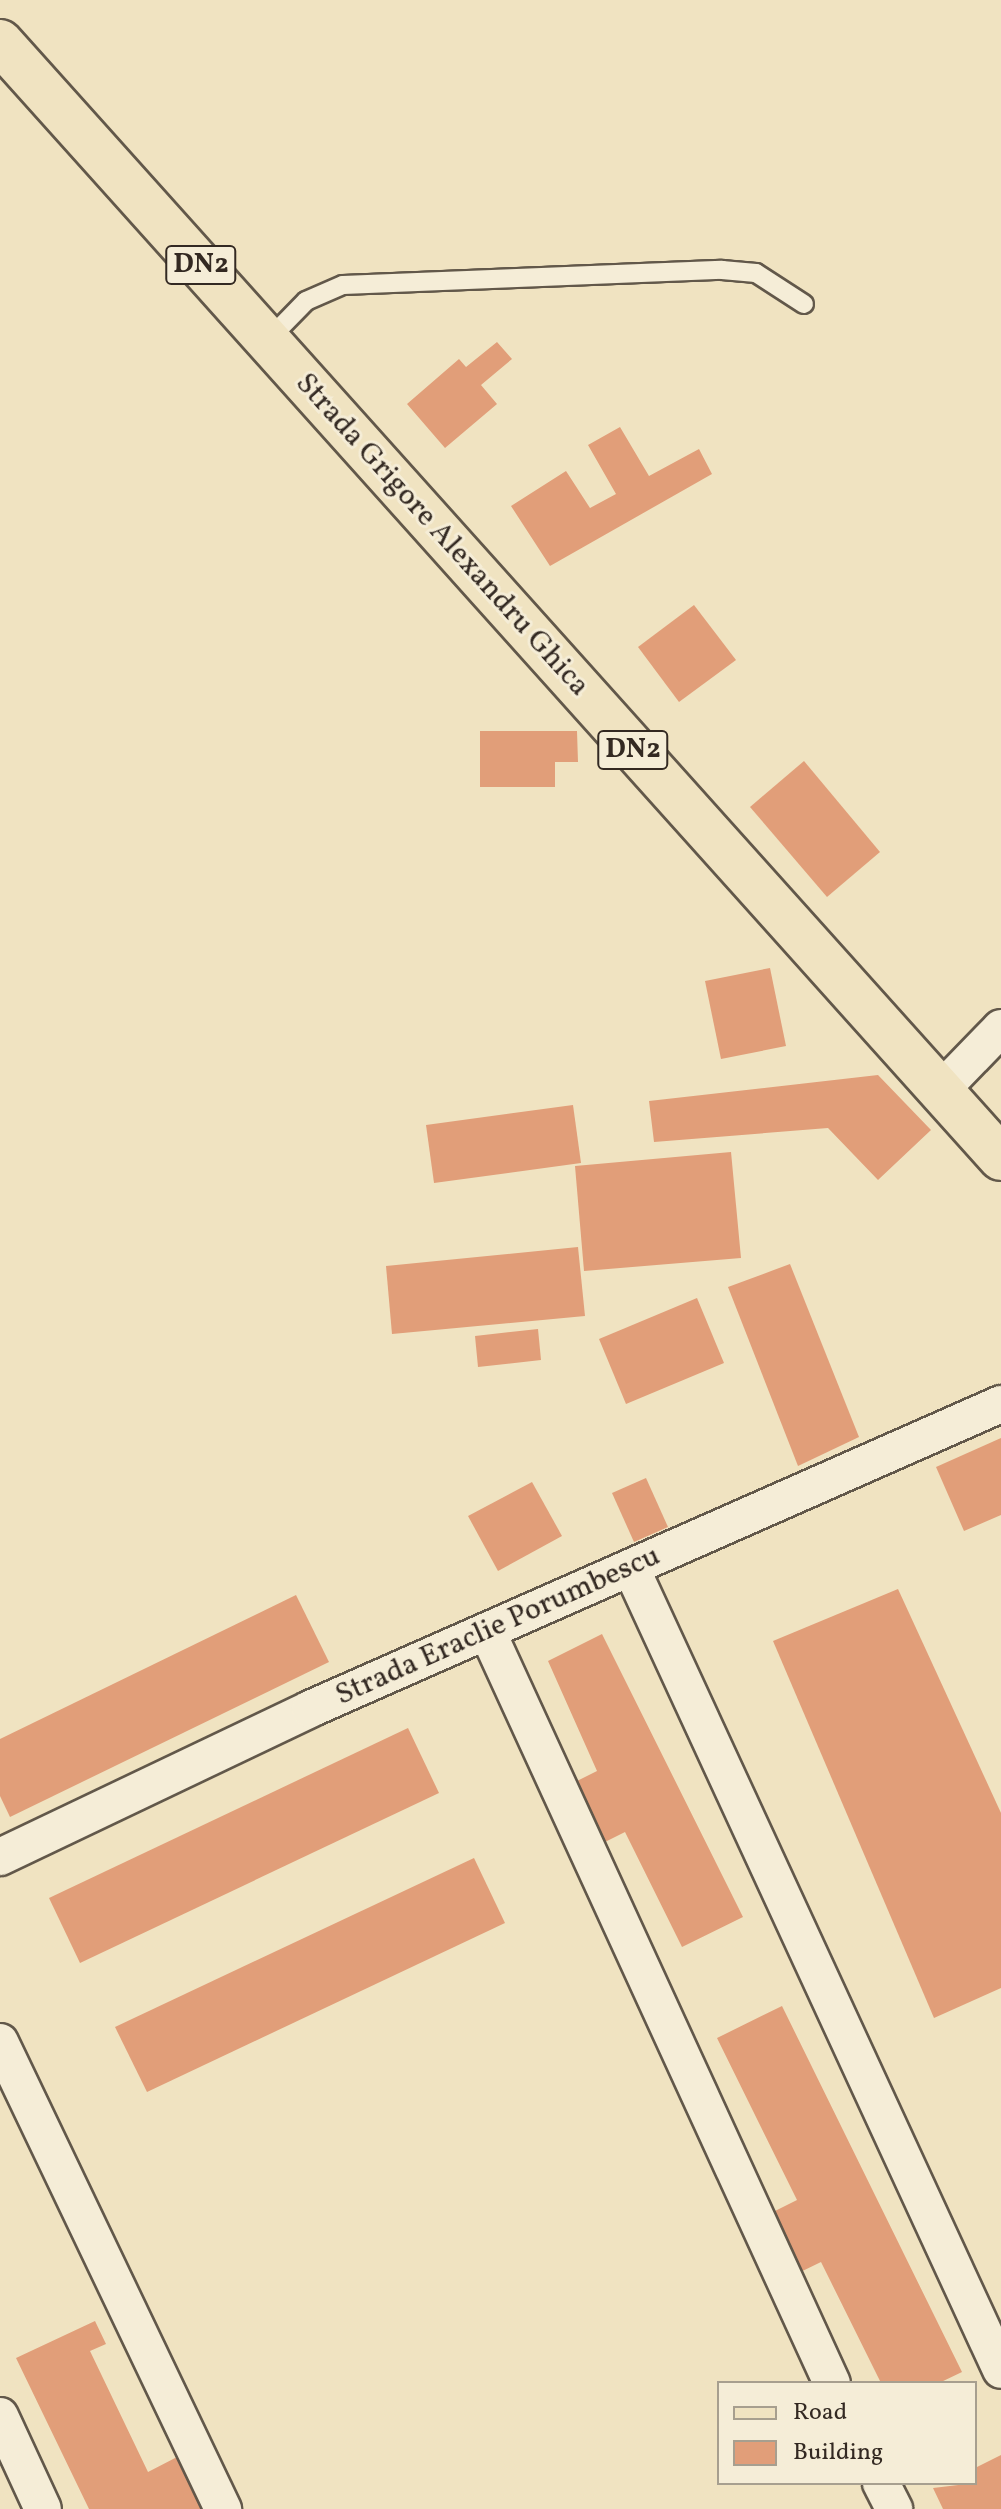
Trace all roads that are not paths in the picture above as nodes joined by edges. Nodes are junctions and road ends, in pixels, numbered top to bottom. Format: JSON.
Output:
{"nodes":[{"id":1,"x":0,"y":42,"type":"edge"},
{"id":2,"x":804,"y":304,"type":"dead end"},
{"id":3,"x":268,"y":340,"type":"junction"},
{"id":4,"x":1001,"y":1028,"type":"edge"},
{"id":5,"x":939,"y":1092,"type":"junction"},
{"id":6,"x":1001,"y":1158,"type":"edge"},
{"id":7,"x":1001,"y":1404,"type":"edge"},
{"id":8,"x":631,"y":1568,"type":"junction"},
{"id":9,"x":487,"y":1631,"type":"junction"},
{"id":10,"x":0,"y":1857,"type":"edge"},
{"id":11,"x":0,"y":2042,"type":"edge"},
{"id":12,"x":1001,"y":2370,"type":"edge"},
{"id":13,"x":831,"y":2381,"type":"edge"},
{"id":14,"x":0,"y":2416,"type":"edge"},
{"id":15,"x":882,"y":2485,"type":"edge"},
{"id":16,"x":43,"y":2509,"type":"edge"},
{"id":17,"x":223,"y":2509,"type":"edge"},
{"id":18,"x":894,"y":2509,"type":"edge"}],
"edges":[{"from":1,"to":3,"type":"main road","number":"DN2"},
{"from":2,"to":3,"type":"lane"},
{"from":3,"to":5,"type":"main road","name":"Strada Grigore Alexandru Ghica","number":"DN2"},
{"from":4,"to":5,"type":"street"},
{"from":5,"to":6,"type":"main road","name":"Strada Grigore Alexandru Ghica","number":"DN2"},
{"from":7,"to":8,"type":"street","name":"Strada Eraclie Porumbescu"},
{"from":8,"to":9,"type":"street","name":"Strada Eraclie Porumbescu"},
{"from":8,"to":12,"type":"street"},
{"from":9,"to":10,"type":"street","name":"Strada Eraclie Porumbescu"},
{"from":9,"to":13,"type":"street"},
{"from":11,"to":17,"type":"street"},
{"from":14,"to":16,"type":"street"},
{"from":15,"to":18,"type":"street"}]}
